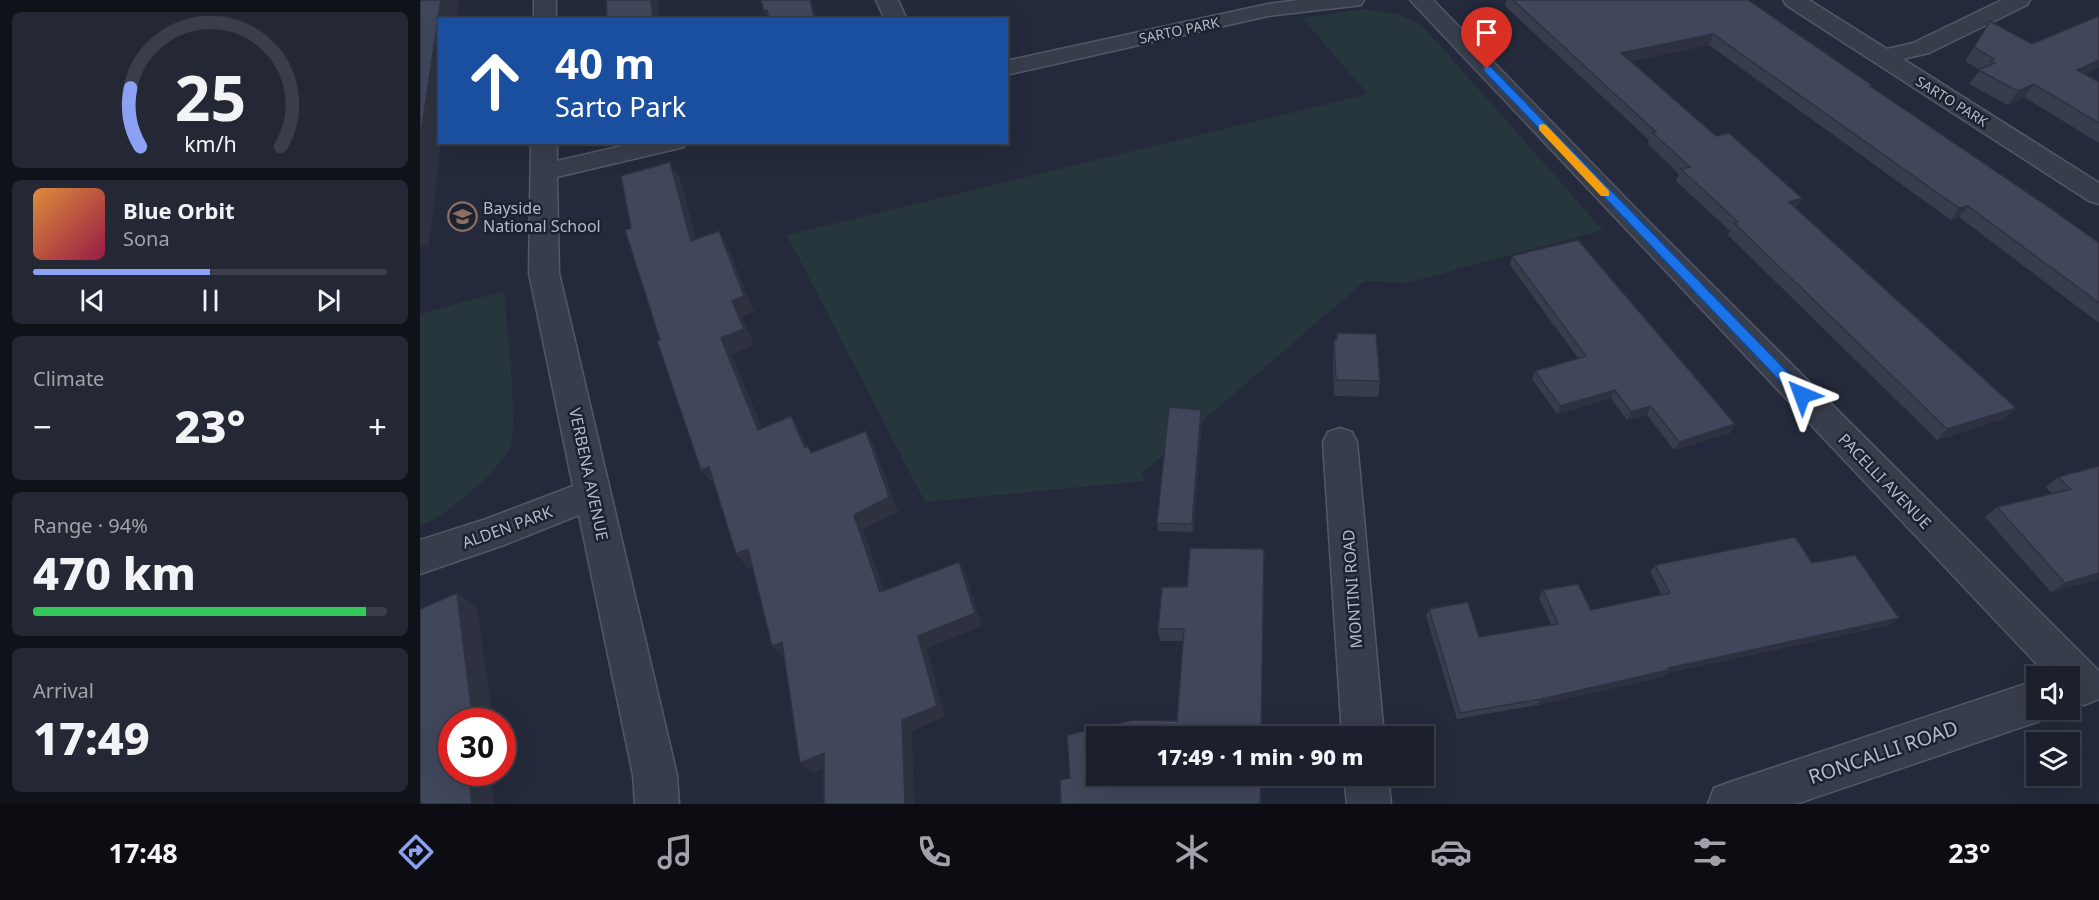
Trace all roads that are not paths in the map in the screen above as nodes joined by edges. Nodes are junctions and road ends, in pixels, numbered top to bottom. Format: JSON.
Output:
{"nodes":[{"id":1,"x":545,"y":0,"type":"edge"},
{"id":2,"x":887,"y":0,"type":"edge"},
{"id":3,"x":1353,"y":0,"type":"edge"},
{"id":4,"x":1421,"y":0,"type":"edge"},
{"id":5,"x":1794,"y":0,"type":"edge"},
{"id":6,"x":2019,"y":0,"type":"edge"},
{"id":7,"x":1264,"y":5,"type":"edge"},
{"id":8,"x":545,"y":18,"type":"edge"},
{"id":9,"x":895,"y":18,"type":"edge"},
{"id":10,"x":1883,"y":57,"type":"junction"},
{"id":11,"x":1008,"y":68,"type":"edge"},
{"id":12,"x":658,"y":144,"type":"edge"},
{"id":13,"x":544,"y":157,"type":"edge"},
{"id":14,"x":2099,"y":195,"type":"edge"},
{"id":15,"x":1340,"y":442,"type":"dead end"},
{"id":16,"x":593,"y":494,"type":"junction"},
{"id":17,"x":420,"y":557,"type":"edge"},
{"id":18,"x":2084,"y":685,"type":"edge"},
{"id":19,"x":2026,"y":704,"type":"edge"},
{"id":20,"x":1363,"y":726,"type":"edge"},
{"id":21,"x":1367,"y":786,"type":"edge"},
{"id":22,"x":657,"y":804,"type":"edge"},
{"id":23,"x":1369,"y":804,"type":"edge"},
{"id":24,"x":1730,"y":804,"type":"edge"}],
"edges":[{"from":1,"to":8,"type":"street"},
{"from":2,"to":9,"type":"street"},
{"from":3,"to":7,"type":"street","name":"SARTO PARK"},
{"from":4,"to":18,"type":"street","name":"PACELLI AVENUE"},
{"from":5,"to":10,"type":"street","name":"SARTO PARK"},
{"from":6,"to":10,"type":"street","name":"SARTO PARK"},
{"from":7,"to":11,"type":"street","name":"SARTO PARK"},
{"from":10,"to":14,"type":"street","name":"SARTO PARK"},
{"from":12,"to":13,"type":"street"},
{"from":13,"to":16,"type":"street","name":"VERBENA AVENUE"},
{"from":15,"to":20,"type":"street","name":"MONTINI ROAD"},
{"from":16,"to":17,"type":"street","name":"ALDEN PARK"},
{"from":16,"to":22,"type":"street","name":"VERBENA AVENUE"},
{"from":19,"to":24,"type":"street","name":"RONCALLI ROAD"},
{"from":21,"to":23,"type":"street"}]}
